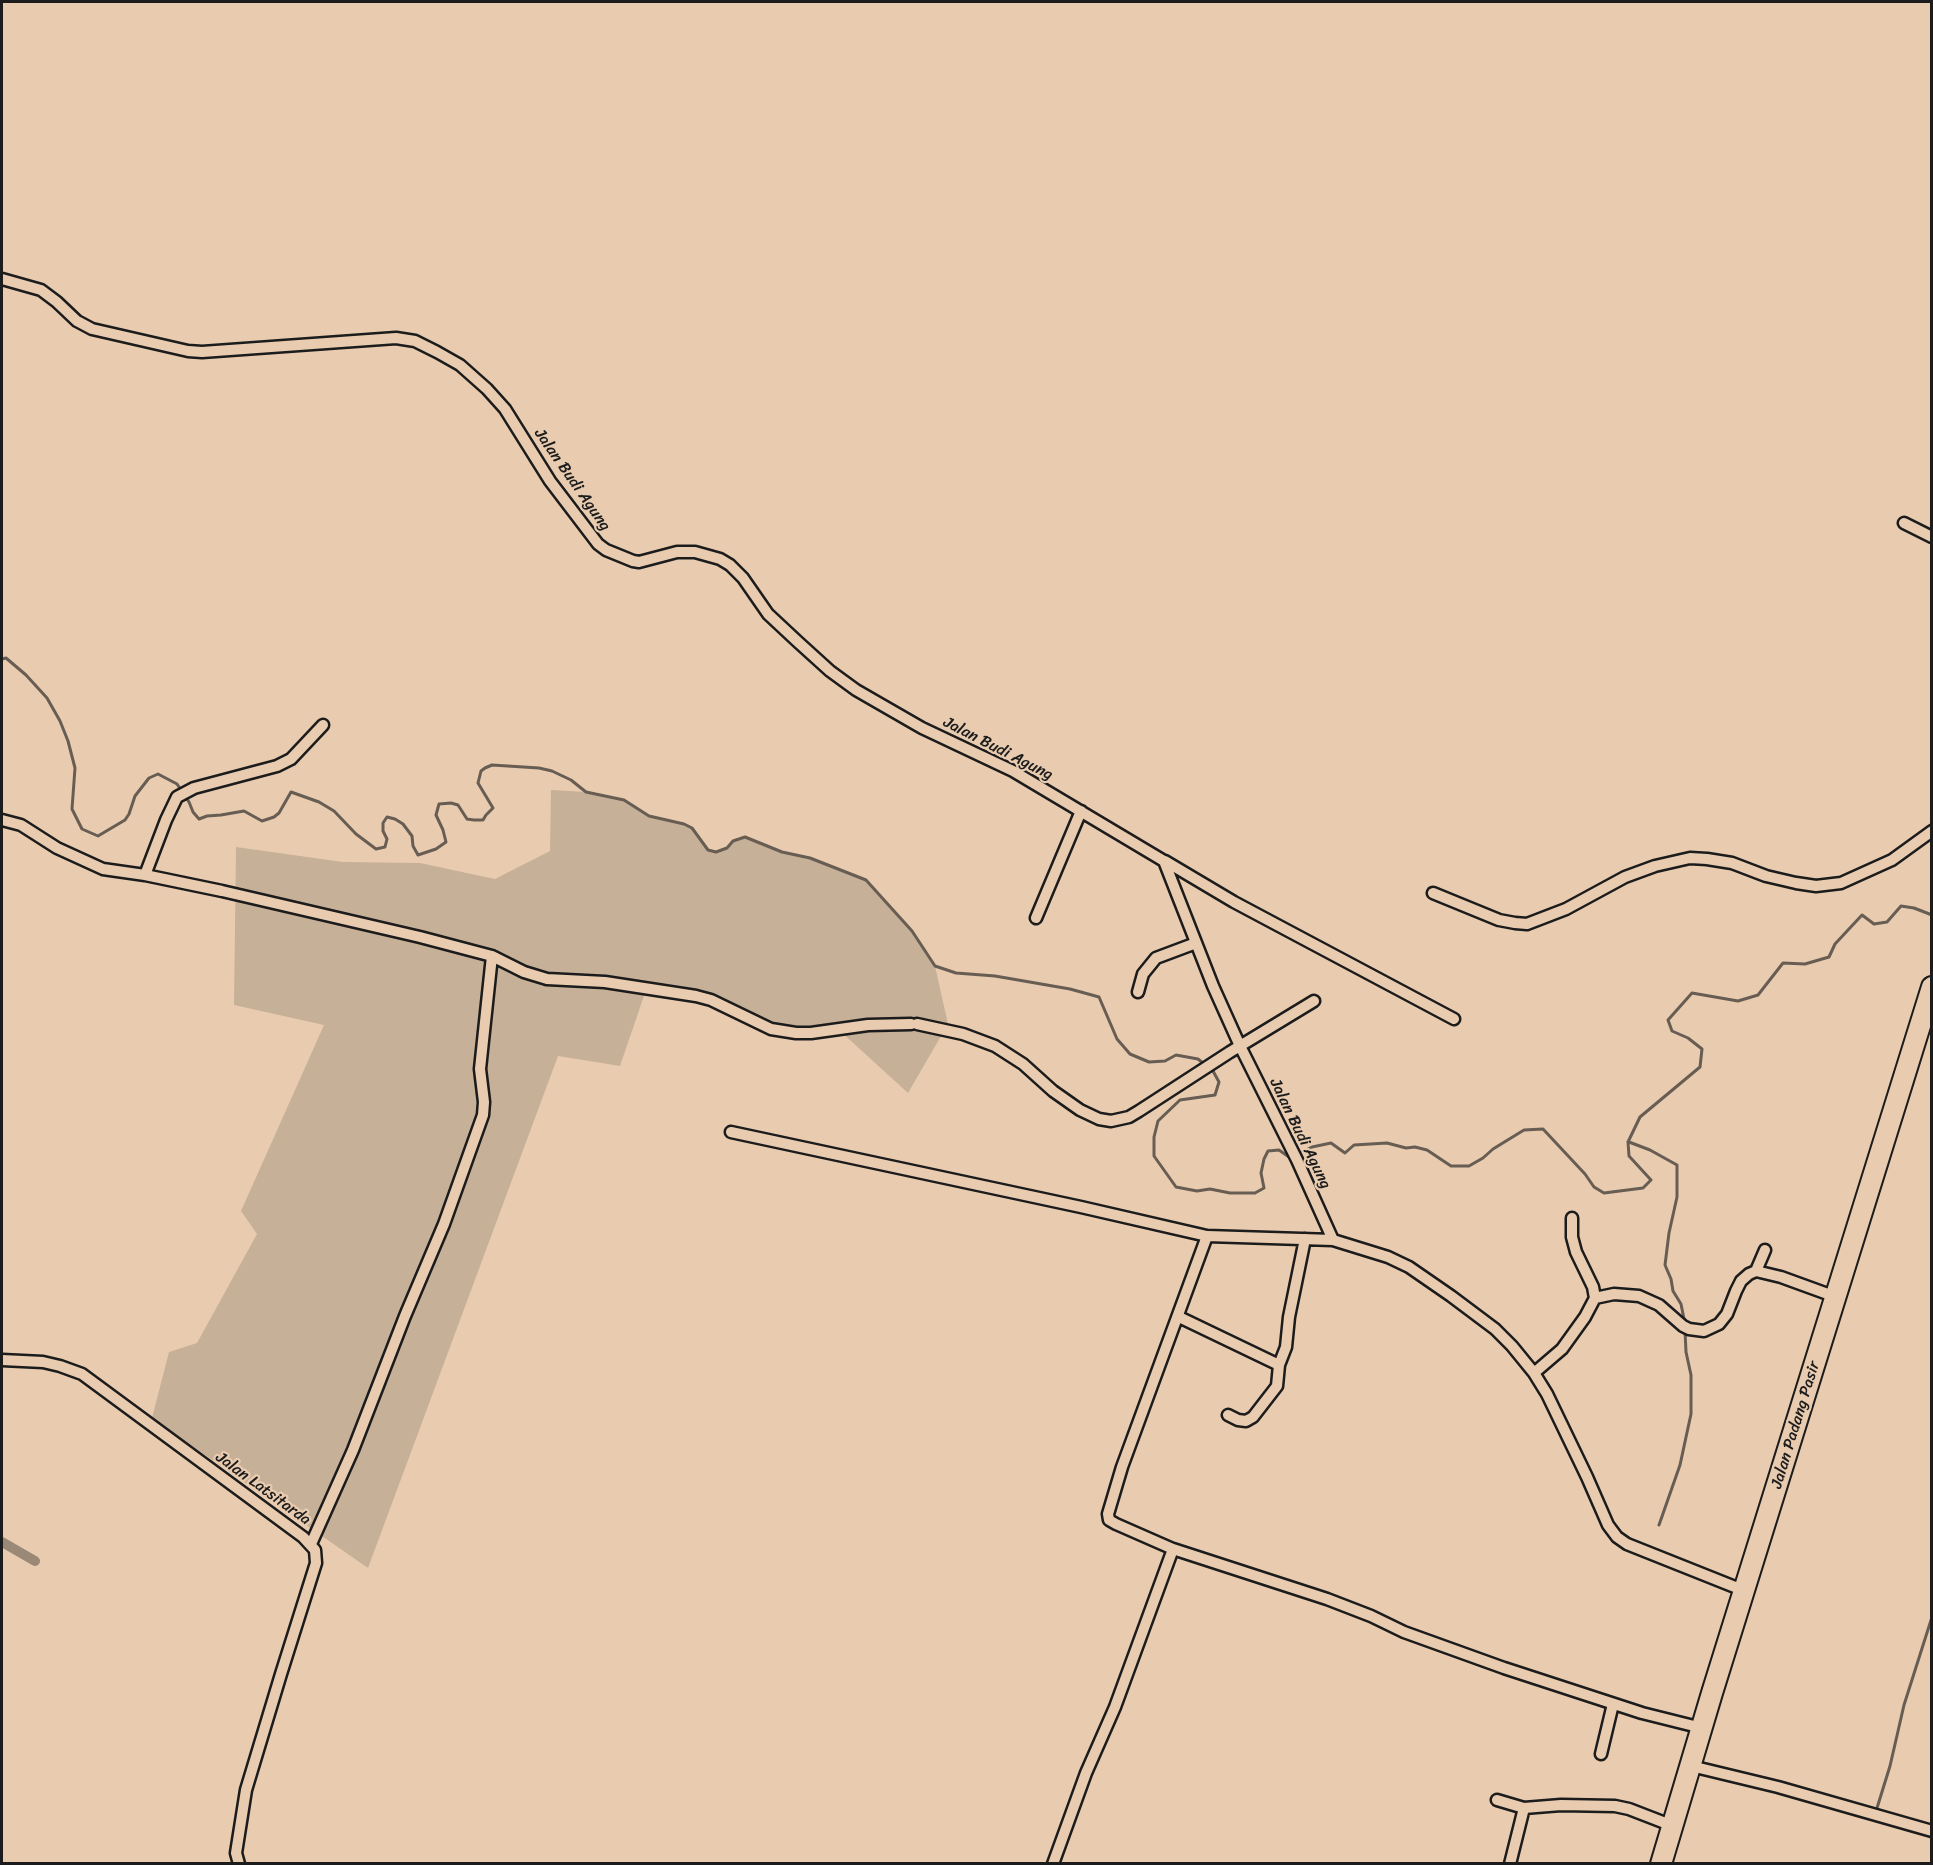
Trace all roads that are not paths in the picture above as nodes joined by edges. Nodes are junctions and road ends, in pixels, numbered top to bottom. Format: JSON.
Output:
{"nodes":[{"id":1,"x":2,"y":279,"type":"edge"},
{"id":2,"x":1904,"y":523,"type":"dead end"},
{"id":3,"x":1932,"y":537,"type":"edge"},
{"id":4,"x":323,"y":726,"type":"dead end"},
{"id":5,"x":1081,"y":810,"type":"junction"},
{"id":6,"x":2,"y":820,"type":"edge"},
{"id":7,"x":1932,"y":831,"type":"edge"},
{"id":8,"x":1164,"y":861,"type":"junction"},
{"id":9,"x":145,"y":875,"type":"junction"},
{"id":10,"x":1433,"y":893,"type":"dead end"},
{"id":11,"x":1036,"y":918,"type":"dead end"},
{"id":12,"x":1196,"y":943,"type":"junction"},
{"id":13,"x":492,"y":956,"type":"junction"},
{"id":14,"x":1932,"y":987,"type":"edge"},
{"id":15,"x":1138,"y":992,"type":"dead end"},
{"id":16,"x":1314,"y":1001,"type":"dead end"},
{"id":17,"x":1454,"y":1019,"type":"dead end"},
{"id":18,"x":1240,"y":1046,"type":"junction"},
{"id":19,"x":731,"y":1132,"type":"dead end"},
{"id":20,"x":1572,"y":1218,"type":"dead end"},
{"id":21,"x":1207,"y":1236,"type":"junction"},
{"id":22,"x":1305,"y":1239,"type":"junction"},
{"id":23,"x":1333,"y":1240,"type":"junction"},
{"id":24,"x":1765,"y":1250,"type":"dead end"},
{"id":25,"x":1756,"y":1271,"type":"junction"},
{"id":26,"x":1836,"y":1297,"type":"junction"},
{"id":27,"x":1595,"y":1298,"type":"junction"},
{"id":28,"x":1179,"y":1317,"type":"junction"},
{"id":29,"x":2,"y":1360,"type":"edge"},
{"id":30,"x":1279,"y":1365,"type":"junction"},
{"id":31,"x":1534,"y":1373,"type":"junction"},
{"id":32,"x":1228,"y":1415,"type":"dead end"},
{"id":33,"x":311,"y":1544,"type":"junction"},
{"id":34,"x":1173,"y":1549,"type":"junction"},
{"id":35,"x":1745,"y":1591,"type":"junction"},
{"id":36,"x":1613,"y":1704,"type":"junction"},
{"id":37,"x":1702,"y":1728,"type":"junction"},
{"id":38,"x":1601,"y":1754,"type":"dead end"},
{"id":39,"x":1691,"y":1766,"type":"junction"},
{"id":40,"x":1497,"y":1800,"type":"dead end"},
{"id":41,"x":1524,"y":1808,"type":"junction"},
{"id":42,"x":1673,"y":1826,"type":"junction"},
{"id":43,"x":1932,"y":1831,"type":"edge"},
{"id":44,"x":239,"y":1863,"type":"edge"},
{"id":45,"x":1053,"y":1863,"type":"edge"},
{"id":46,"x":1510,"y":1863,"type":"edge"},
{"id":47,"x":1661,"y":1863,"type":"edge"}],
"edges":[{"from":1,"to":5,"type":"street","name":"Jalan Budi Agung"},
{"from":2,"to":3,"type":"street"},
{"from":4,"to":9,"type":"street"},
{"from":5,"to":8,"type":"street","name":"Jalan Budi Agung"},
{"from":5,"to":11,"type":"street"},
{"from":6,"to":9,"type":"street"},
{"from":7,"to":10,"type":"street"},
{"from":8,"to":12,"type":"street","name":"Jalan Budi Agung"},
{"from":8,"to":17,"type":"street"},
{"from":9,"to":13,"type":"street"},
{"from":12,"to":15,"type":"street"},
{"from":12,"to":18,"type":"street","name":"Jalan Budi Agung"},
{"from":13,"to":18,"type":"street"},
{"from":13,"to":33,"type":"street"},
{"from":14,"to":26,"type":"highway","name":"Jalan Padang Pasir"},
{"from":16,"to":18,"type":"street"},
{"from":18,"to":23,"type":"street","name":"Jalan Budi Agung"},
{"from":19,"to":21,"type":"street"},
{"from":20,"to":27,"type":"street"},
{"from":21,"to":22,"type":"street"},
{"from":21,"to":28,"type":"street"},
{"from":22,"to":23,"type":"street"},
{"from":22,"to":30,"type":"street"},
{"from":23,"to":31,"type":"street"},
{"from":24,"to":25,"type":"street"},
{"from":25,"to":26,"type":"street"},
{"from":25,"to":27,"type":"street"},
{"from":26,"to":35,"type":"highway","name":"Jalan Padang Pasir"},
{"from":27,"to":31,"type":"street"},
{"from":28,"to":30,"type":"street"},
{"from":28,"to":34,"type":"street"},
{"from":29,"to":33,"type":"street","name":"Jalan Latsitarda"},
{"from":30,"to":32,"type":"street"},
{"from":31,"to":35,"type":"street"},
{"from":33,"to":44,"type":"street","name":"Jalan Latsitarda"},
{"from":34,"to":36,"type":"street"},
{"from":34,"to":45,"type":"street"},
{"from":35,"to":37,"type":"highway","name":"Jalan Padang Pasir"},
{"from":36,"to":37,"type":"street"},
{"from":36,"to":38,"type":"street"},
{"from":37,"to":39,"type":"highway","name":"Jalan Padang Pasir"},
{"from":39,"to":42,"type":"highway","name":"Jalan Padang Pasir"},
{"from":39,"to":43,"type":"street"},
{"from":40,"to":41,"type":"street"},
{"from":41,"to":42,"type":"street"},
{"from":41,"to":46,"type":"street"},
{"from":42,"to":47,"type":"highway","name":"Jalan Padang Pasir"}]}
